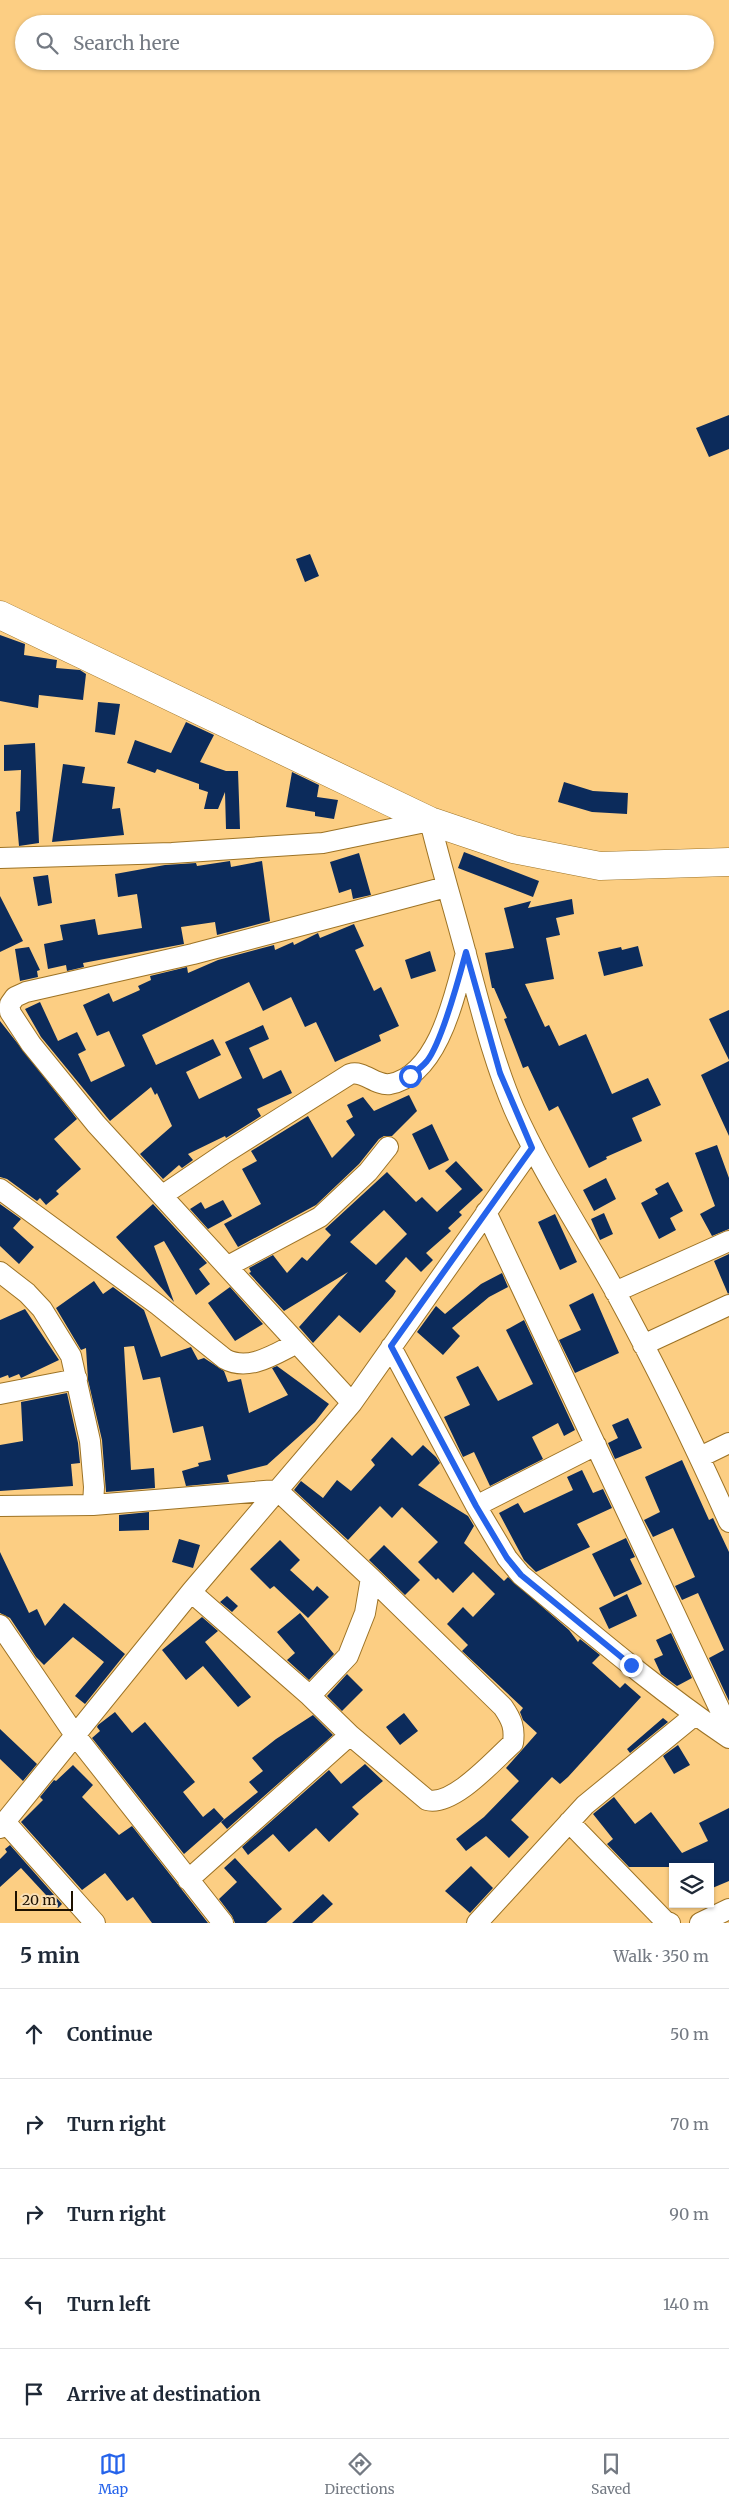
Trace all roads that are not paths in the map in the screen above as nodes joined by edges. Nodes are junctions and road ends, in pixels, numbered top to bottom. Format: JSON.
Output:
{"nodes":[{"id":1,"x":0,"y":614,"type":"edge"},
{"id":2,"x":430,"y":821,"type":"junction"},
{"id":3,"x":0,"y":858,"type":"edge"},
{"id":4,"x":729,"y":862,"type":"edge"},
{"id":5,"x":446,"y":887,"type":"junction"},
{"id":6,"x":466,"y":952,"type":"junction"},
{"id":7,"x":388,"y":1147,"type":"dead end"},
{"id":8,"x":532,"y":1148,"type":"junction"},
{"id":9,"x":0,"y":1189,"type":"edge"},
{"id":10,"x":163,"y":1196,"type":"junction"},
{"id":11,"x":486,"y":1212,"type":"junction"},
{"id":12,"x":729,"y":1241,"type":"edge"},
{"id":13,"x":228,"y":1266,"type":"junction"},
{"id":14,"x":0,"y":1272,"type":"edge"},
{"id":15,"x":615,"y":1292,"type":"junction"},
{"id":16,"x":729,"y":1305,"type":"edge"},
{"id":17,"x":297,"y":1343,"type":"junction"},
{"id":18,"x":643,"y":1345,"type":"junction"},
{"id":19,"x":391,"y":1346,"type":"junction"},
{"id":20,"x":77,"y":1379,"type":"junction"},
{"id":21,"x":0,"y":1394,"type":"edge"},
{"id":22,"x":352,"y":1403,"type":"junction"},
{"id":23,"x":729,"y":1443,"type":"edge"},
{"id":24,"x":596,"y":1445,"type":"junction"},
{"id":25,"x":700,"y":1457,"type":"junction"},
{"id":26,"x":277,"y":1490,"type":"junction"},
{"id":27,"x":93,"y":1505,"type":"junction"},
{"id":28,"x":0,"y":1506,"type":"edge"},
{"id":29,"x":476,"y":1506,"type":"junction"},
{"id":30,"x":729,"y":1522,"type":"edge"},
{"id":31,"x":371,"y":1578,"type":"junction"},
{"id":32,"x":191,"y":1592,"type":"junction"},
{"id":33,"x":0,"y":1625,"type":"edge"},
{"id":34,"x":310,"y":1696,"type":"junction"},
{"id":35,"x":695,"y":1715,"type":"junction"},
{"id":36,"x":729,"y":1729,"type":"edge"},
{"id":37,"x":75,"y":1734,"type":"junction"},
{"id":38,"x":350,"y":1735,"type":"junction"},
{"id":39,"x":729,"y":1738,"type":"edge"},
{"id":40,"x":569,"y":1822,"type":"junction"},
{"id":41,"x":2,"y":1825,"type":"edge"},
{"id":42,"x":188,"y":1880,"type":"junction"},
{"id":43,"x":729,"y":1909,"type":"edge"},
{"id":44,"x":95,"y":1923,"type":"edge"},
{"id":45,"x":223,"y":1923,"type":"edge"},
{"id":46,"x":477,"y":1923,"type":"edge"},
{"id":47,"x":670,"y":1923,"type":"edge"},
{"id":48,"x":700,"y":1923,"type":"edge"}],
"edges":[{"from":1,"to":2,"type":"street"},
{"from":2,"to":3,"type":"street"},
{"from":2,"to":4,"type":"street"},
{"from":2,"to":5,"type":"street"},
{"from":5,"to":6,"type":"street"},
{"from":5,"to":10,"type":"street"},
{"from":6,"to":8,"type":"street"},
{"from":6,"to":10,"type":"street"},
{"from":7,"to":13,"type":"street"},
{"from":8,"to":11,"type":"street"},
{"from":8,"to":15,"type":"street"},
{"from":9,"to":17,"type":"street"},
{"from":10,"to":13,"type":"street"},
{"from":11,"to":19,"type":"street"},
{"from":11,"to":24,"type":"street"},
{"from":12,"to":15,"type":"street"},
{"from":13,"to":17,"type":"street"},
{"from":14,"to":20,"type":"street"},
{"from":15,"to":18,"type":"street"},
{"from":16,"to":18,"type":"street"},
{"from":17,"to":22,"type":"street"},
{"from":18,"to":25,"type":"street"},
{"from":19,"to":22,"type":"street"},
{"from":19,"to":29,"type":"street"},
{"from":20,"to":21,"type":"street"},
{"from":20,"to":27,"type":"street"},
{"from":22,"to":26,"type":"street"},
{"from":23,"to":25,"type":"street"},
{"from":24,"to":29,"type":"street"},
{"from":24,"to":36,"type":"street"},
{"from":25,"to":30,"type":"street"},
{"from":26,"to":27,"type":"street"},
{"from":26,"to":31,"type":"street"},
{"from":26,"to":32,"type":"street"},
{"from":27,"to":28,"type":"street"},
{"from":29,"to":35,"type":"street"},
{"from":31,"to":34,"type":"street"},
{"from":31,"to":38,"type":"street"},
{"from":32,"to":34,"type":"street"},
{"from":32,"to":37,"type":"street"},
{"from":33,"to":37,"type":"street"},
{"from":34,"to":38,"type":"street"},
{"from":35,"to":39,"type":"street"},
{"from":35,"to":40,"type":"street"},
{"from":37,"to":41,"type":"street"},
{"from":37,"to":42,"type":"street"},
{"from":38,"to":42,"type":"street"},
{"from":40,"to":46,"type":"street"},
{"from":40,"to":47,"type":"street"},
{"from":41,"to":44,"type":"street"},
{"from":42,"to":45,"type":"street"},
{"from":43,"to":48,"type":"street"}]}
